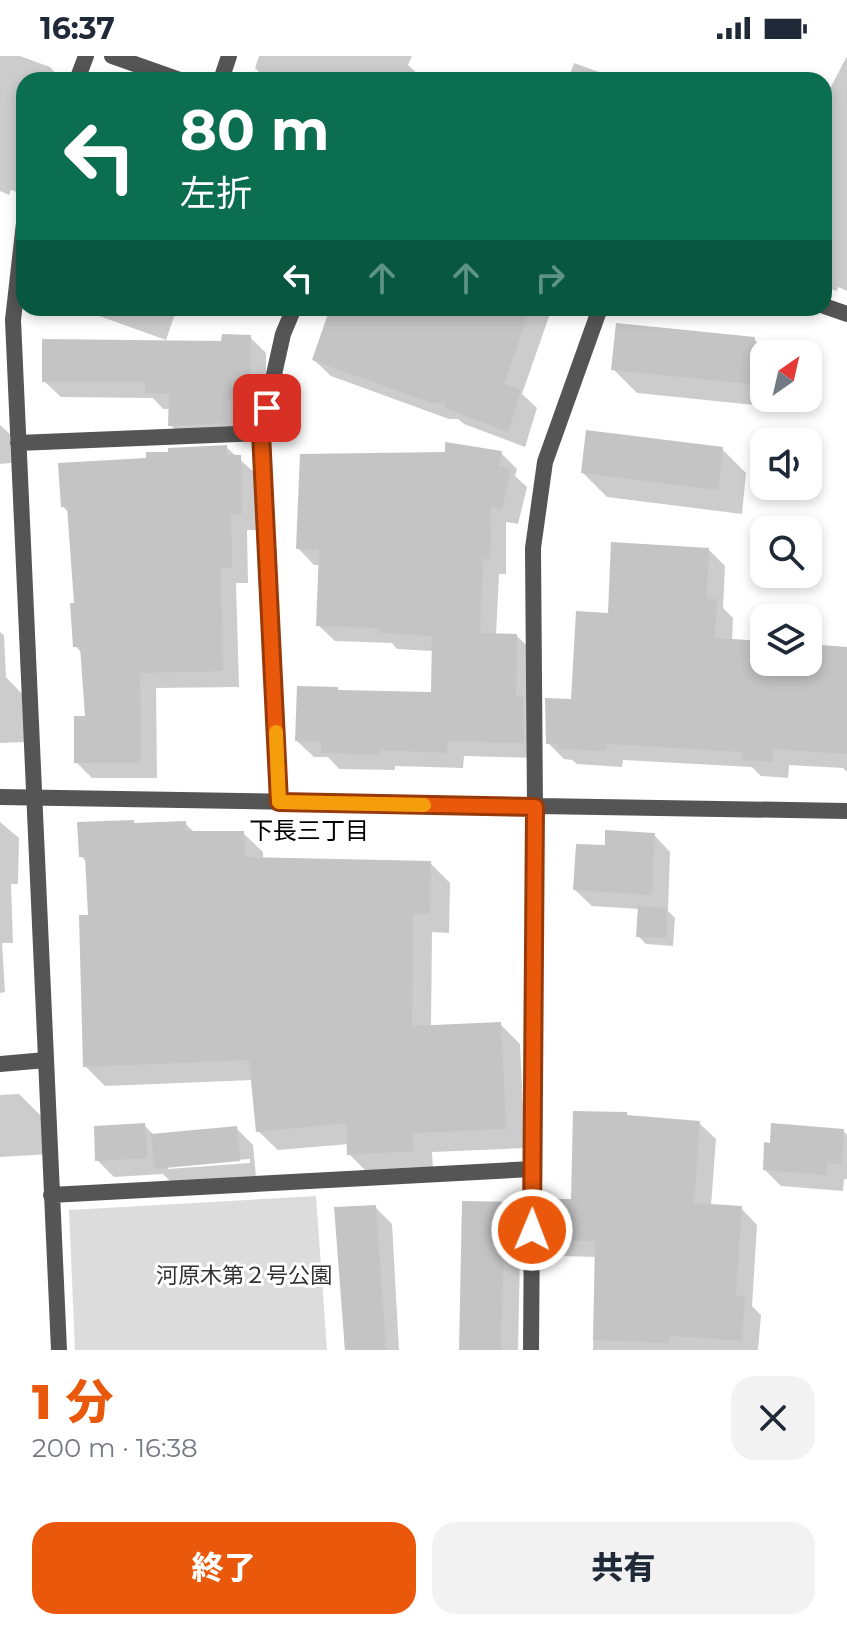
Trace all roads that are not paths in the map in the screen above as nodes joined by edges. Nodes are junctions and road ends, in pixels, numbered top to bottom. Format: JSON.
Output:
{"nodes":[{"id":1,"x":112,"y":56,"type":"edge"},
{"id":2,"x":157,"y":72,"type":"edge"},
{"id":3,"x":16,"y":294,"type":"edge"},
{"id":4,"x":291,"y":316,"type":"edge"},
{"id":5,"x":597,"y":316,"type":"edge"},
{"id":6,"x":261,"y":433,"type":"junction"},
{"id":7,"x":18,"y":443,"type":"junction"},
{"id":8,"x":0,"y":797,"type":"edge"},
{"id":9,"x":35,"y":798,"type":"junction"},
{"id":10,"x":279,"y":802,"type":"junction"},
{"id":11,"x":535,"y":807,"type":"junction"},
{"id":12,"x":847,"y":811,"type":"edge"},
{"id":13,"x":46,"y":1060,"type":"junction"},
{"id":14,"x":0,"y":1064,"type":"edge"},
{"id":15,"x":532,"y":1169,"type":"junction"},
{"id":16,"x":51,"y":1195,"type":"junction"},
{"id":17,"x":59,"y":1350,"type":"edge"},
{"id":18,"x":531,"y":1350,"type":"edge"}],
"edges":[{"from":1,"to":2,"type":"street"},
{"from":3,"to":7,"type":"street"},
{"from":4,"to":6,"type":"street"},
{"from":5,"to":11,"type":"street"},
{"from":6,"to":7,"type":"street"},
{"from":6,"to":10,"type":"street"},
{"from":7,"to":9,"type":"street"},
{"from":8,"to":9,"type":"street"},
{"from":9,"to":10,"type":"street"},
{"from":9,"to":13,"type":"street"},
{"from":10,"to":11,"type":"street"},
{"from":11,"to":12,"type":"street"},
{"from":11,"to":15,"type":"street"},
{"from":13,"to":14,"type":"street"},
{"from":13,"to":16,"type":"street"},
{"from":15,"to":16,"type":"street"},
{"from":15,"to":18,"type":"street"},
{"from":16,"to":17,"type":"street"}]}
